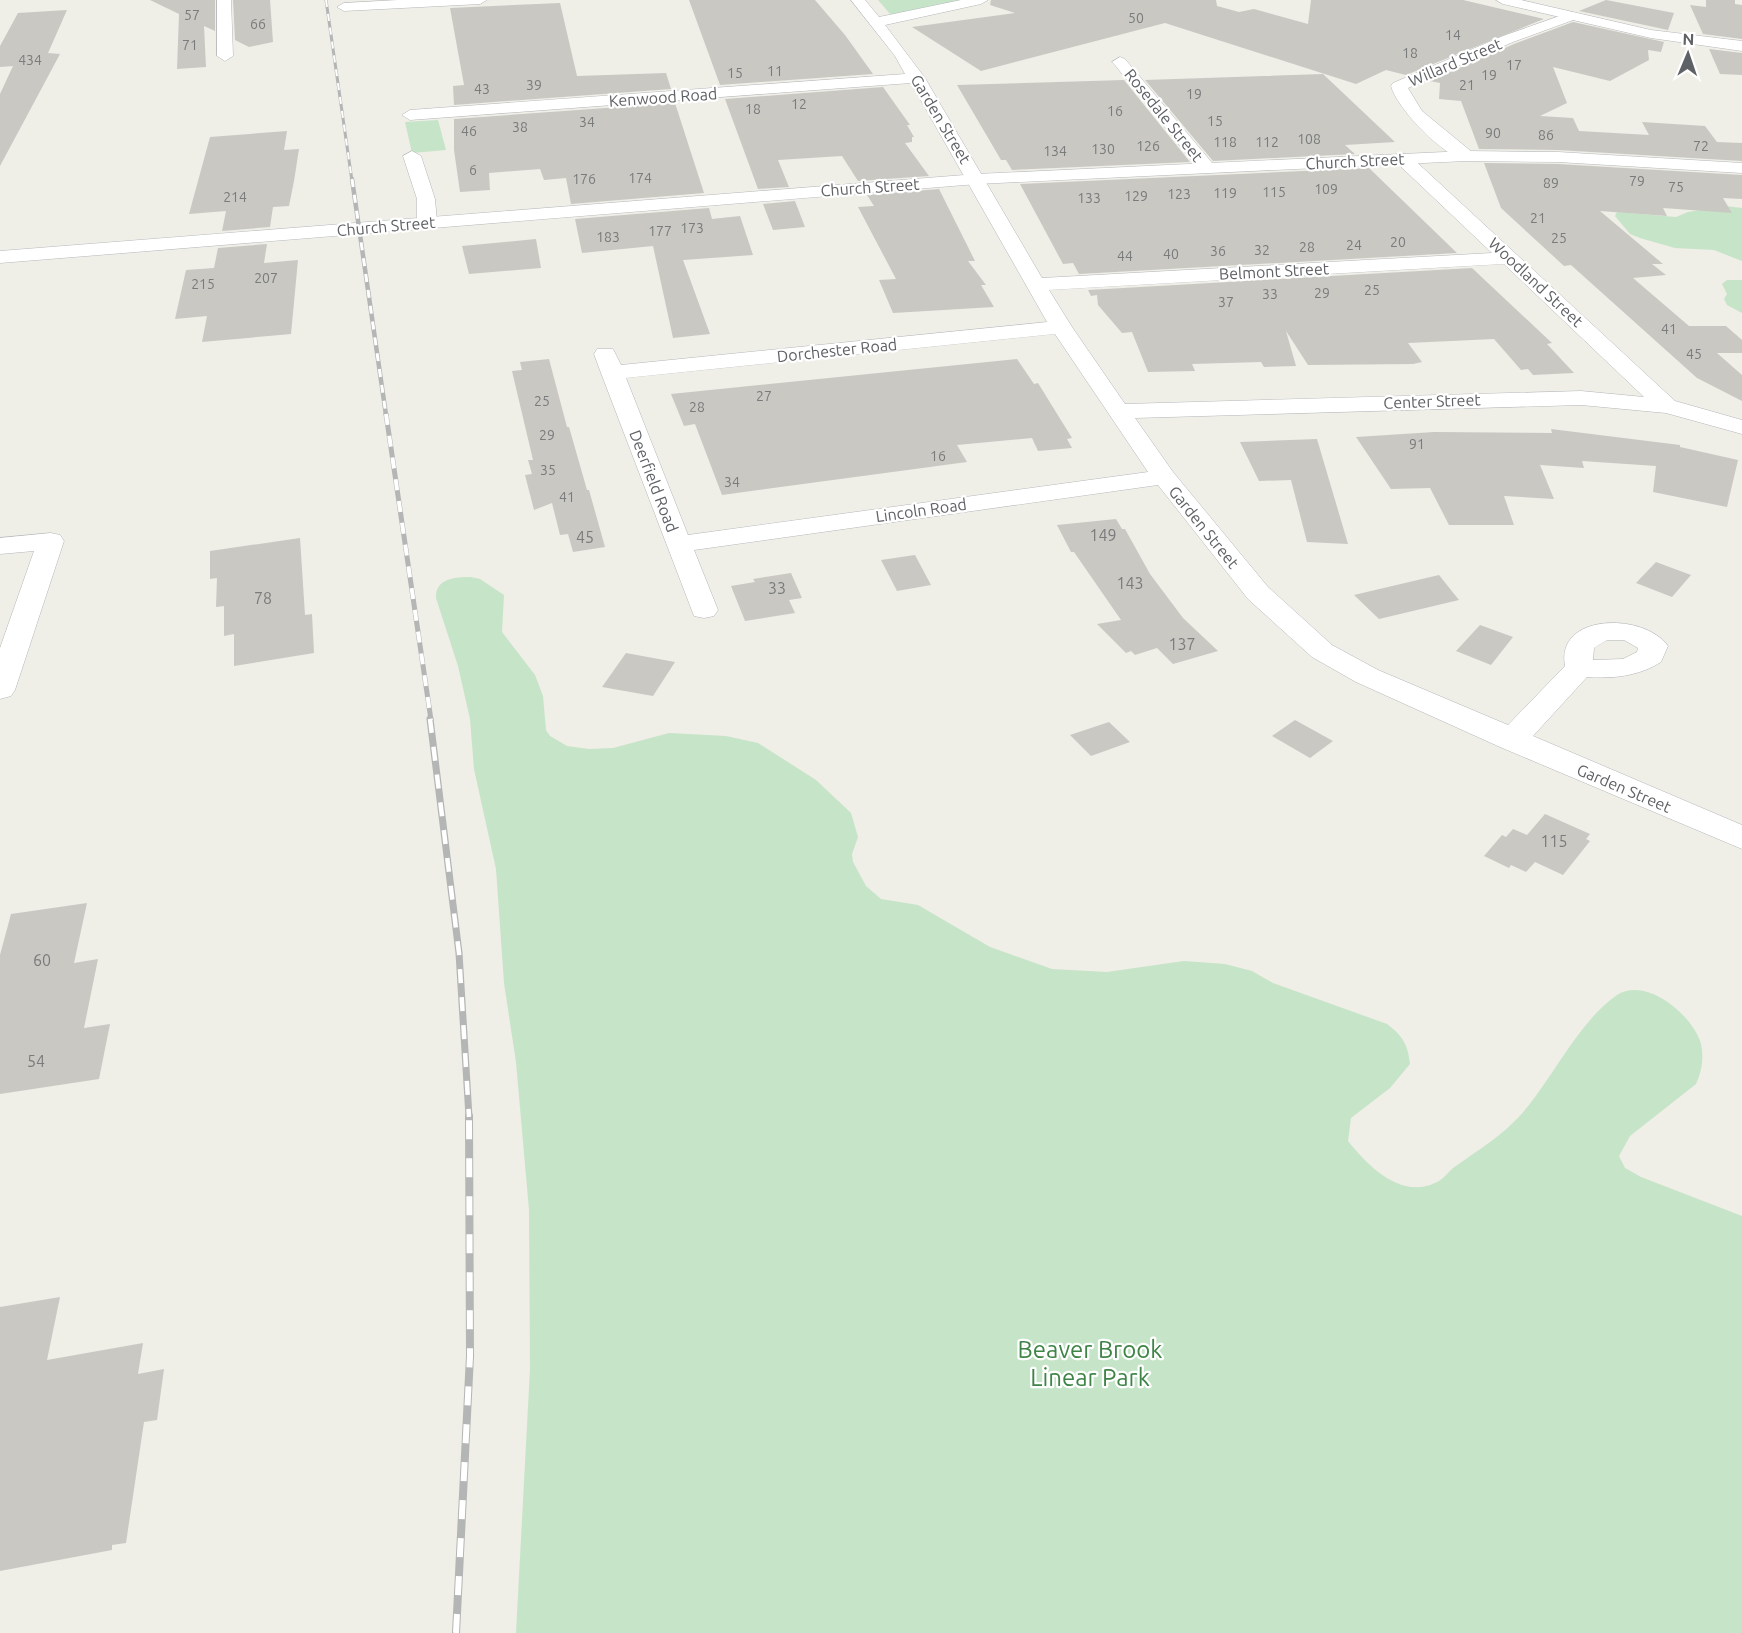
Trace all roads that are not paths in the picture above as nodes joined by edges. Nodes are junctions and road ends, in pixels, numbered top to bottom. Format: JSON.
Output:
{"nodes":[{"id":1,"x":224,"y":0,"type":"edge"},
{"id":2,"x":480,"y":0,"type":"edge"},
{"id":3,"x":858,"y":0,"type":"edge"},
{"id":4,"x":981,"y":0,"type":"edge"},
{"id":5,"x":1503,"y":0,"type":"edge"},
{"id":6,"x":1549,"y":0,"type":"edge"},
{"id":7,"x":1532,"y":7,"type":"junction"},
{"id":8,"x":344,"y":8,"type":"dead end"},
{"id":9,"x":1571,"y":16,"type":"junction"},
{"id":10,"x":878,"y":22,"type":"junction"},
{"id":11,"x":1742,"y":46,"type":"edge"},
{"id":12,"x":225,"y":56,"type":"dead end"},
{"id":13,"x":1120,"y":62,"type":"dead end"},
{"id":14,"x":916,"y":78,"type":"junction"},
{"id":15,"x":410,"y":115,"type":"dead end"},
{"id":16,"x":412,"y":156,"type":"dead end"},
{"id":17,"x":1466,"y":156,"type":"junction"},
{"id":18,"x":1403,"y":159,"type":"junction"},
{"id":19,"x":1207,"y":168,"type":"junction"},
{"id":20,"x":1742,"y":168,"type":"edge"},
{"id":21,"x":977,"y":179,"type":"junction"},
{"id":22,"x":427,"y":222,"type":"junction"},
{"id":23,"x":0,"y":257,"type":"edge"},
{"id":24,"x":1510,"y":258,"type":"junction"},
{"id":25,"x":1038,"y":284,"type":"junction"},
{"id":26,"x":1061,"y":327,"type":"junction"},
{"id":27,"x":608,"y":363,"type":"joint"},
{"id":28,"x":1667,"y":406,"type":"junction"},
{"id":29,"x":1118,"y":411,"type":"junction"},
{"id":30,"x":1742,"y":427,"type":"edge"},
{"id":31,"x":1164,"y":477,"type":"junction"},
{"id":32,"x":678,"y":544,"type":"junction"},
{"id":33,"x":0,"y":546,"type":"edge"},
{"id":34,"x":704,"y":610,"type":"dead end"},
{"id":35,"x":1580,"y":668,"type":"dead end"},
{"id":36,"x":0,"y":690,"type":"edge"},
{"id":37,"x":1511,"y":740,"type":"junction"},
{"id":38,"x":1742,"y":838,"type":"edge"}],
"edges":[{"from":1,"to":12,"type":"street"},
{"from":2,"to":8,"type":"street"},
{"from":3,"to":10,"type":"street","name":"Garden Street"},
{"from":4,"to":10,"type":"street"},
{"from":5,"to":7,"type":"street"},
{"from":6,"to":7,"type":"street"},
{"from":7,"to":9,"type":"street"},
{"from":9,"to":11,"type":"street"},
{"from":9,"to":17,"type":"street","name":"Willard Street"},
{"from":10,"to":14,"type":"street","name":"Garden Street"},
{"from":13,"to":19,"type":"street","name":"Rosedale Street"},
{"from":14,"to":15,"type":"street","name":"Kenwood Road"},
{"from":14,"to":21,"type":"street","name":"Garden Street"},
{"from":16,"to":22,"type":"street"},
{"from":17,"to":18,"type":"street","name":"Church Street"},
{"from":17,"to":20,"type":"street","name":"Church Street"},
{"from":18,"to":19,"type":"street","name":"Church Street"},
{"from":18,"to":24,"type":"street","name":"Woodland Street"},
{"from":19,"to":21,"type":"street","name":"Church Street"},
{"from":21,"to":22,"type":"street","name":"Church Street"},
{"from":21,"to":25,"type":"street","name":"Garden Street"},
{"from":22,"to":23,"type":"street","name":"Church Street"},
{"from":24,"to":25,"type":"street","name":"Belmont Street"},
{"from":24,"to":28,"type":"street","name":"Woodland Street"},
{"from":25,"to":26,"type":"street","name":"Garden Street"},
{"from":26,"to":27,"type":"street","name":"Dorchester Road"},
{"from":26,"to":29,"type":"street","name":"Garden Street"},
{"from":27,"to":32,"type":"street","name":"Deerfield Road"},
{"from":28,"to":29,"type":"street","name":"Center Street"},
{"from":28,"to":30,"type":"street","name":"Center Street"},
{"from":29,"to":31,"type":"street","name":"Garden Street"},
{"from":31,"to":32,"type":"street","name":"Lincoln Road"},
{"from":31,"to":37,"type":"street","name":"Garden Street"},
{"from":32,"to":34,"type":"street","name":"Deerfield Road"},
{"from":33,"to":36,"type":"street"},
{"from":35,"to":37,"type":"street"},
{"from":37,"to":38,"type":"street","name":"Garden Street"}]}
